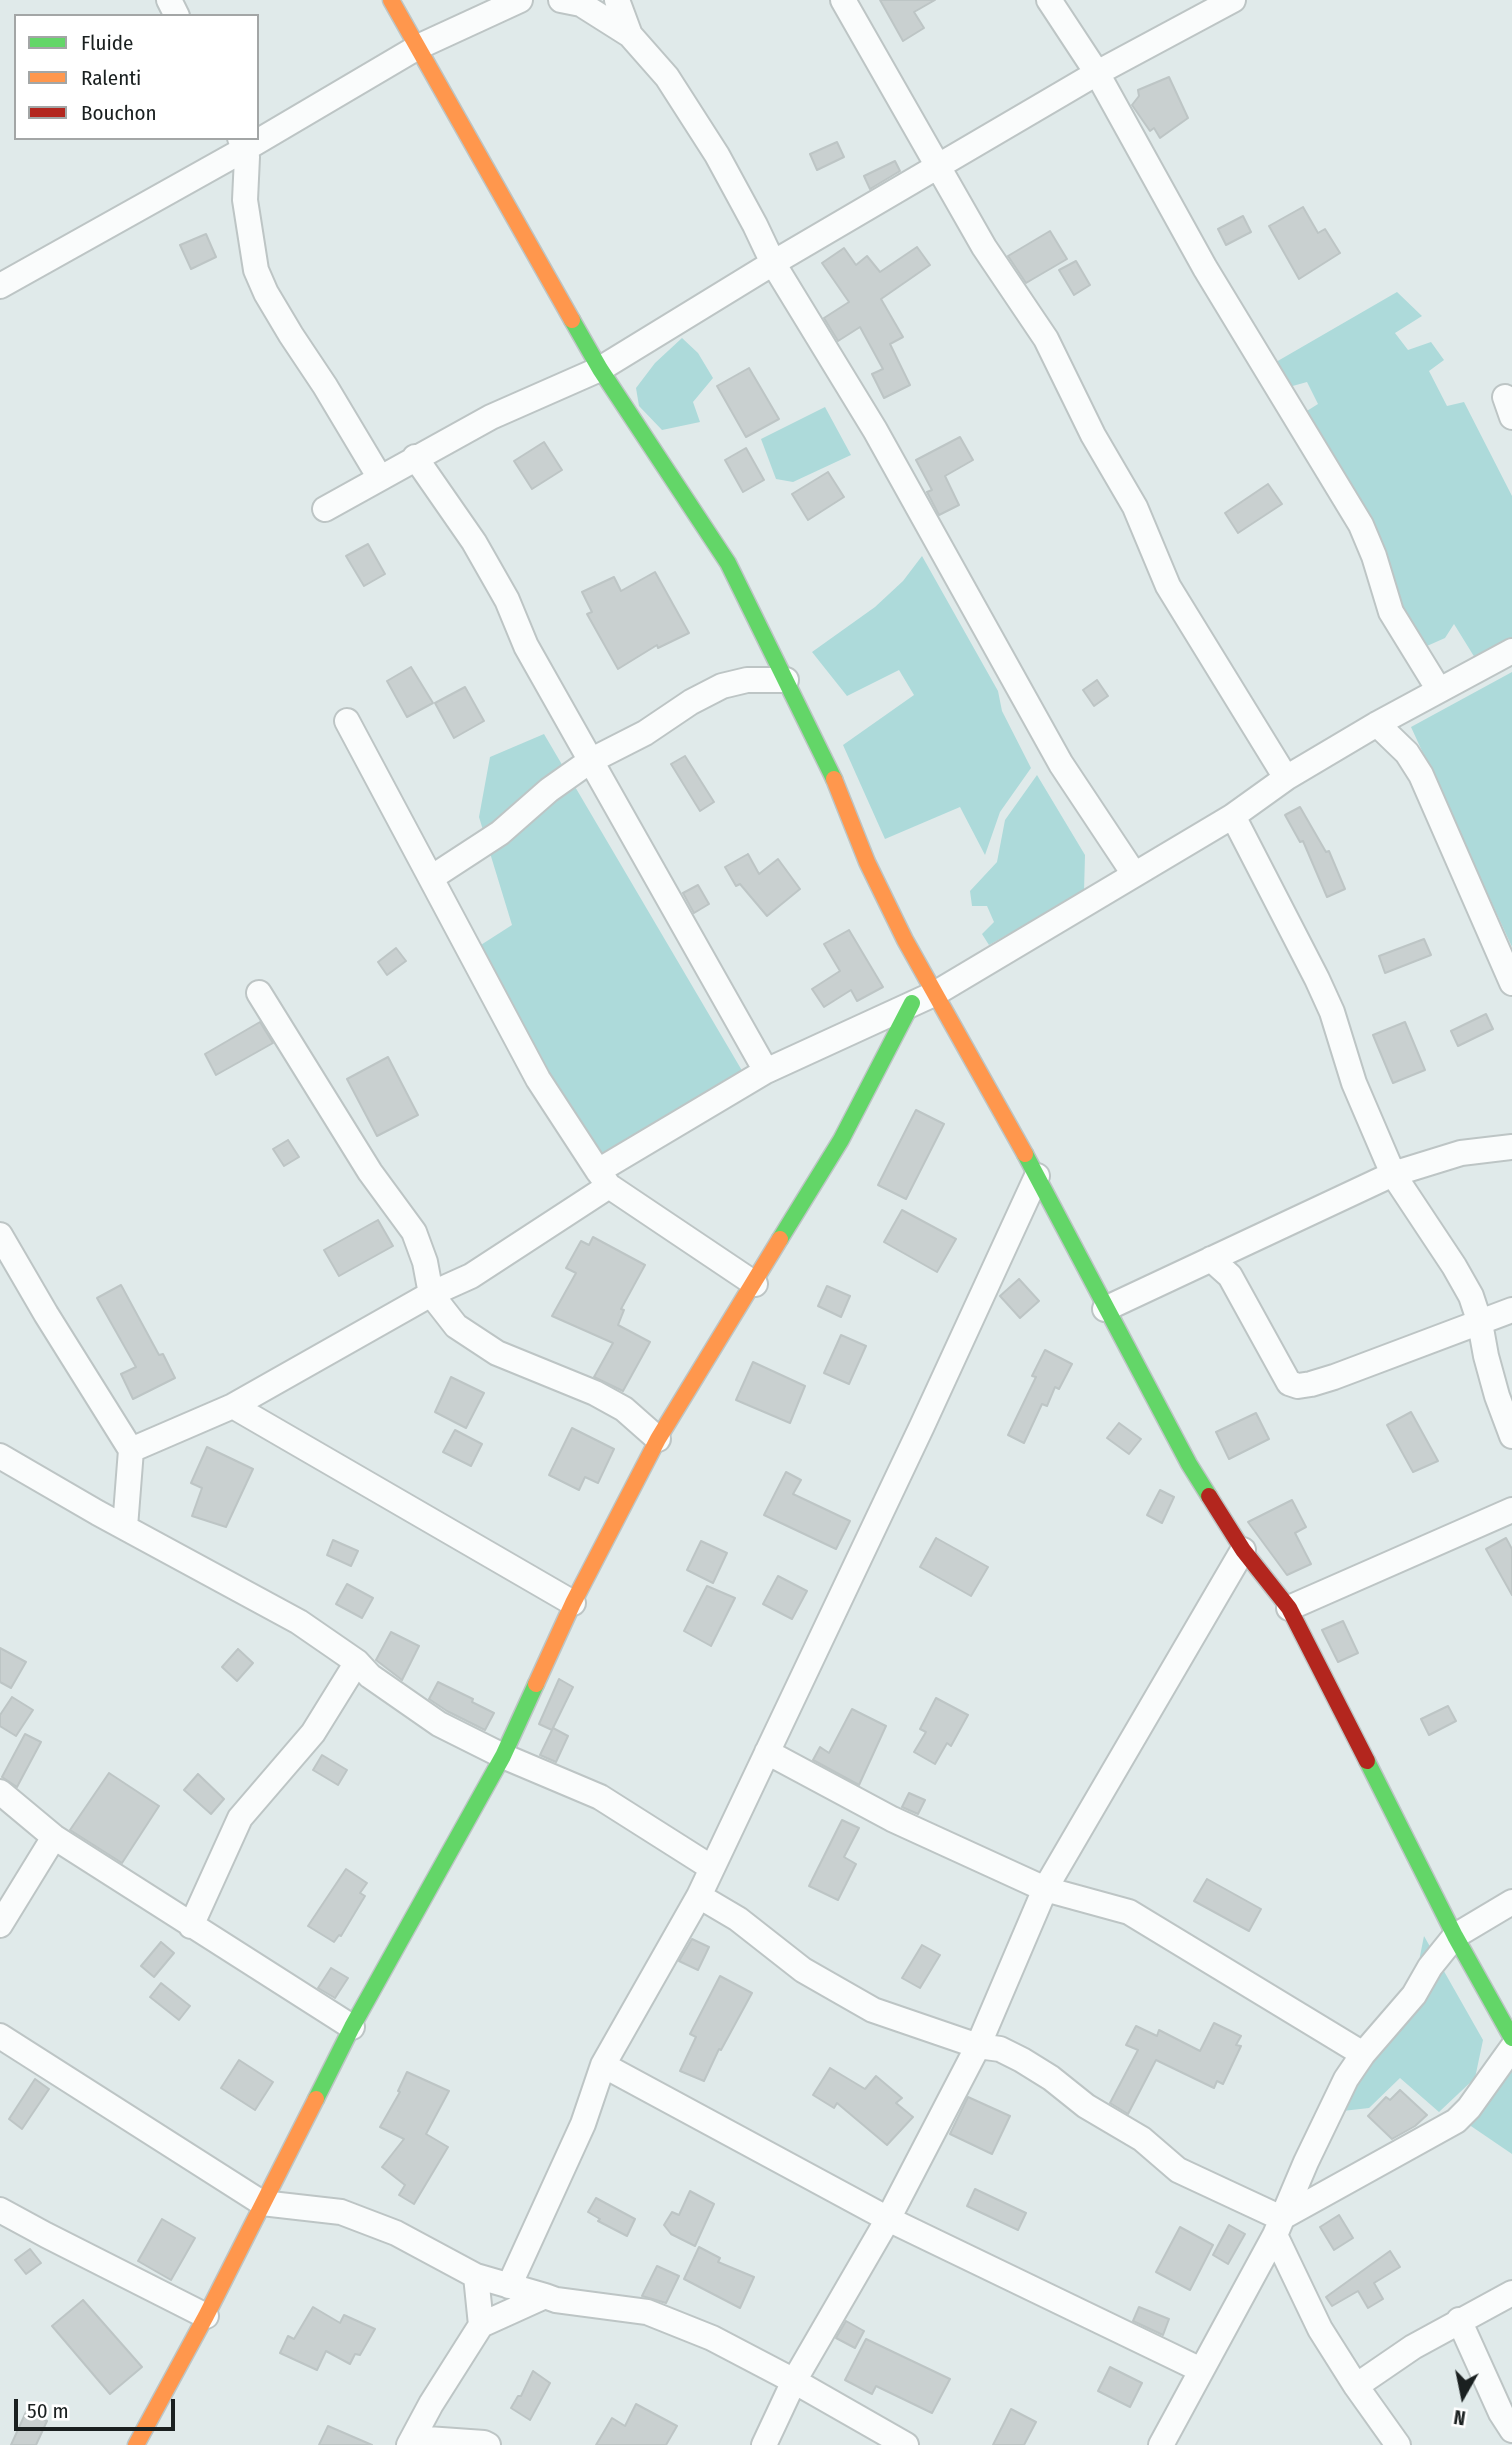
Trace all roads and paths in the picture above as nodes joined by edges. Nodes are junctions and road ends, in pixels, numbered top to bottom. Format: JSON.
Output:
{"nodes":[{"id":1,"x":391,"y":0,"type":"edge"},
{"id":2,"x":520,"y":0,"type":"edge"},
{"id":3,"x":561,"y":0,"type":"edge"},
{"id":4,"x":617,"y":0,"type":"edge"},
{"id":5,"x":843,"y":0,"type":"edge"},
{"id":6,"x":1049,"y":0,"type":"edge"},
{"id":7,"x":1233,"y":0,"type":"edge"},
{"id":8,"x":630,"y":35,"type":"junction"},
{"id":9,"x":418,"y":47,"type":"junction"},
{"id":10,"x":1097,"y":73,"type":"junction"},
{"id":11,"x":259,"y":135,"type":"edge"},
{"id":12,"x":242,"y":144,"type":"edge"},
{"id":13,"x":940,"y":166,"type":"junction"},
{"id":14,"x":773,"y":263,"type":"junction"},
{"id":15,"x":0,"y":286,"type":"edge"},
{"id":16,"x":600,"y":369,"type":"junction"},
{"id":17,"x":415,"y":457,"type":"junction"},
{"id":18,"x":380,"y":478,"type":"junction"},
{"id":19,"x":325,"y":509,"type":"dead end"},
{"id":20,"x":1512,"y":651,"type":"edge"},
{"id":21,"x":786,"y":680,"type":"junction"},
{"id":22,"x":1439,"y":690,"type":"junction"},
{"id":23,"x":347,"y":721,"type":"dead end"},
{"id":24,"x":1377,"y":724,"type":"junction"},
{"id":25,"x":590,"y":761,"type":"junction"},
{"id":26,"x":1286,"y":778,"type":"junction"},
{"id":27,"x":1233,"y":816,"type":"junction"},
{"id":28,"x":1134,"y":874,"type":"junction"},
{"id":29,"x":431,"y":878,"type":"junction"},
{"id":30,"x":1512,"y":983,"type":"edge"},
{"id":31,"x":259,"y":993,"type":"dead end"},
{"id":32,"x":936,"y":993,"type":"junction"},
{"id":33,"x":912,"y":1003,"type":"junction"},
{"id":34,"x":766,"y":1071,"type":"junction"},
{"id":35,"x":1512,"y":1147,"type":"edge"},
{"id":36,"x":1393,"y":1174,"type":"junction"},
{"id":37,"x":1037,"y":1176,"type":"junction"},
{"id":38,"x":603,"y":1179,"type":"junction"},
{"id":39,"x":0,"y":1235,"type":"edge"},
{"id":40,"x":1211,"y":1259,"type":"junction"},
{"id":41,"x":755,"y":1284,"type":"junction"},
{"id":42,"x":431,"y":1294,"type":"junction"},
{"id":43,"x":1105,"y":1309,"type":"junction"},
{"id":44,"x":1512,"y":1310,"type":"edge"},
{"id":45,"x":1480,"y":1323,"type":"junction"},
{"id":46,"x":233,"y":1406,"type":"junction"},
{"id":47,"x":1512,"y":1436,"type":"edge"},
{"id":48,"x":659,"y":1439,"type":"junction"},
{"id":49,"x":131,"y":1450,"type":"junction"},
{"id":50,"x":0,"y":1456,"type":"edge"},
{"id":51,"x":1512,"y":1510,"type":"edge"},
{"id":52,"x":125,"y":1528,"type":"junction"},
{"id":53,"x":1242,"y":1550,"type":"junction"},
{"id":54,"x":573,"y":1603,"type":"junction"},
{"id":55,"x":1289,"y":1608,"type":"junction"},
{"id":56,"x":357,"y":1662,"type":"junction"},
{"id":57,"x":767,"y":1752,"type":"junction"},
{"id":58,"x":503,"y":1756,"type":"junction"},
{"id":59,"x":0,"y":1792,"type":"edge"},
{"id":60,"x":54,"y":1837,"type":"junction"},
{"id":61,"x":712,"y":1868,"type":"junction"},
{"id":62,"x":1045,"y":1888,"type":"junction"},
{"id":63,"x":699,"y":1896,"type":"junction"},
{"id":64,"x":1512,"y":1902,"type":"edge"},
{"id":65,"x":0,"y":1925,"type":"edge"},
{"id":66,"x":191,"y":1926,"type":"junction"},
{"id":67,"x":1455,"y":1936,"type":"junction"},
{"id":68,"x":352,"y":2027,"type":"junction"},
{"id":69,"x":0,"y":2036,"type":"edge"},
{"id":70,"x":1512,"y":2038,"type":"edge"},
{"id":71,"x":978,"y":2046,"type":"junction"},
{"id":72,"x":1512,"y":2048,"type":"edge"},
{"id":73,"x":1363,"y":2054,"type":"junction"},
{"id":74,"x":603,"y":2065,"type":"junction"},
{"id":75,"x":262,"y":2203,"type":"junction"},
{"id":76,"x":0,"y":2210,"type":"edge"},
{"id":77,"x":888,"y":2219,"type":"junction"},
{"id":78,"x":1278,"y":2227,"type":"junction"},
{"id":79,"x":476,"y":2276,"type":"junction"},
{"id":80,"x":509,"y":2286,"type":"junction"},
{"id":81,"x":1512,"y":2293,"type":"edge"},
{"id":82,"x":545,"y":2296,"type":"junction"},
{"id":83,"x":206,"y":2316,"type":"junction"},
{"id":84,"x":1459,"y":2320,"type":"junction"},
{"id":85,"x":481,"y":2325,"type":"junction"},
{"id":86,"x":1201,"y":2370,"type":"junction"},
{"id":87,"x":794,"y":2381,"type":"junction"},
{"id":88,"x":1356,"y":2386,"type":"junction"},
{"id":89,"x":1512,"y":2430,"type":"edge"},
{"id":90,"x":411,"y":2442,"type":"edge"},
{"id":91,"x":136,"y":2445,"type":"edge"},
{"id":92,"x":488,"y":2445,"type":"edge"},
{"id":93,"x":764,"y":2445,"type":"edge"},
{"id":94,"x":906,"y":2445,"type":"edge"},
{"id":95,"x":1161,"y":2445,"type":"edge"},
{"id":96,"x":1398,"y":2445,"type":"edge"}],
"edges":[{"from":1,"to":9,"type":"street"},
{"from":2,"to":9,"type":"street"},
{"from":3,"to":8,"type":"street"},
{"from":4,"to":8,"type":"street"},
{"from":5,"to":13,"type":"street"},
{"from":6,"to":10,"type":"street"},
{"from":7,"to":10,"type":"street"},
{"from":8,"to":14,"type":"street"},
{"from":9,"to":11,"type":"street"},
{"from":9,"to":16,"type":"street"},
{"from":10,"to":13,"type":"street"},
{"from":10,"to":22,"type":"street"},
{"from":12,"to":15,"type":"street"},
{"from":12,"to":18,"type":"street"},
{"from":13,"to":14,"type":"street"},
{"from":13,"to":26,"type":"street"},
{"from":14,"to":16,"type":"street"},
{"from":14,"to":28,"type":"street"},
{"from":16,"to":17,"type":"street"},
{"from":16,"to":21,"type":"street"},
{"from":17,"to":18,"type":"street"},
{"from":17,"to":25,"type":"street"},
{"from":18,"to":19,"type":"street"},
{"from":20,"to":22,"type":"street"},
{"from":21,"to":25,"type":"street"},
{"from":21,"to":32,"type":"street"},
{"from":22,"to":24,"type":"street"},
{"from":23,"to":29,"type":"street"},
{"from":24,"to":26,"type":"street"},
{"from":24,"to":30,"type":"street"},
{"from":25,"to":29,"type":"street"},
{"from":25,"to":34,"type":"street"},
{"from":26,"to":27,"type":"street"},
{"from":27,"to":28,"type":"street"},
{"from":27,"to":36,"type":"street"},
{"from":28,"to":32,"type":"street"},
{"from":29,"to":38,"type":"street"},
{"from":31,"to":42,"type":"street"},
{"from":32,"to":33,"type":"street"},
{"from":32,"to":37,"type":"street"},
{"from":33,"to":34,"type":"street"},
{"from":33,"to":41,"type":"street"},
{"from":34,"to":38,"type":"street"},
{"from":35,"to":36,"type":"street"},
{"from":36,"to":40,"type":"street"},
{"from":36,"to":45,"type":"street"},
{"from":37,"to":43,"type":"street"},
{"from":37,"to":57,"type":"street"},
{"from":38,"to":41,"type":"street"},
{"from":38,"to":42,"type":"street"},
{"from":39,"to":49,"type":"street"},
{"from":40,"to":43,"type":"street"},
{"from":40,"to":45,"type":"street"},
{"from":41,"to":48,"type":"street"},
{"from":42,"to":46,"type":"street"},
{"from":42,"to":48,"type":"street"},
{"from":43,"to":53,"type":"street"},
{"from":44,"to":45,"type":"street"},
{"from":45,"to":47,"type":"street"},
{"from":46,"to":49,"type":"street"},
{"from":46,"to":54,"type":"street"},
{"from":48,"to":54,"type":"street"},
{"from":49,"to":52,"type":"street"},
{"from":50,"to":52,"type":"street"},
{"from":51,"to":55,"type":"street"},
{"from":52,"to":56,"type":"street"},
{"from":53,"to":55,"type":"street"},
{"from":53,"to":62,"type":"street"},
{"from":54,"to":58,"type":"street"},
{"from":55,"to":67,"type":"street"},
{"from":56,"to":58,"type":"street"},
{"from":56,"to":66,"type":"street"},
{"from":57,"to":61,"type":"street"},
{"from":57,"to":62,"type":"street"},
{"from":58,"to":61,"type":"street"},
{"from":58,"to":68,"type":"street"},
{"from":59,"to":60,"type":"street"},
{"from":60,"to":65,"type":"street"},
{"from":60,"to":66,"type":"street"},
{"from":61,"to":63,"type":"street"},
{"from":62,"to":71,"type":"street"},
{"from":62,"to":73,"type":"street"},
{"from":63,"to":71,"type":"street"},
{"from":63,"to":74,"type":"street"},
{"from":64,"to":67,"type":"street"},
{"from":66,"to":68,"type":"street"},
{"from":67,"to":70,"type":"street"},
{"from":67,"to":73,"type":"street"},
{"from":68,"to":75,"type":"street"},
{"from":69,"to":75,"type":"street"},
{"from":71,"to":77,"type":"street"},
{"from":71,"to":78,"type":"street"},
{"from":72,"to":78,"type":"street"},
{"from":73,"to":78,"type":"street"},
{"from":74,"to":77,"type":"street"},
{"from":74,"to":80,"type":"street"},
{"from":75,"to":79,"type":"street"},
{"from":75,"to":83,"type":"street"},
{"from":76,"to":83,"type":"street"},
{"from":77,"to":86,"type":"street"},
{"from":77,"to":87,"type":"street"},
{"from":78,"to":86,"type":"street"},
{"from":78,"to":88,"type":"street"},
{"from":79,"to":80,"type":"street"},
{"from":79,"to":85,"type":"street"},
{"from":80,"to":82,"type":"street"},
{"from":81,"to":84,"type":"street"},
{"from":82,"to":85,"type":"street"},
{"from":82,"to":87,"type":"street"},
{"from":83,"to":91,"type":"street"},
{"from":84,"to":88,"type":"street"},
{"from":84,"to":89,"type":"street"},
{"from":85,"to":90,"type":"street"},
{"from":86,"to":95,"type":"street"},
{"from":87,"to":93,"type":"street"},
{"from":87,"to":94,"type":"street"},
{"from":88,"to":96,"type":"street"},
{"from":90,"to":92,"type":"street"}]}
